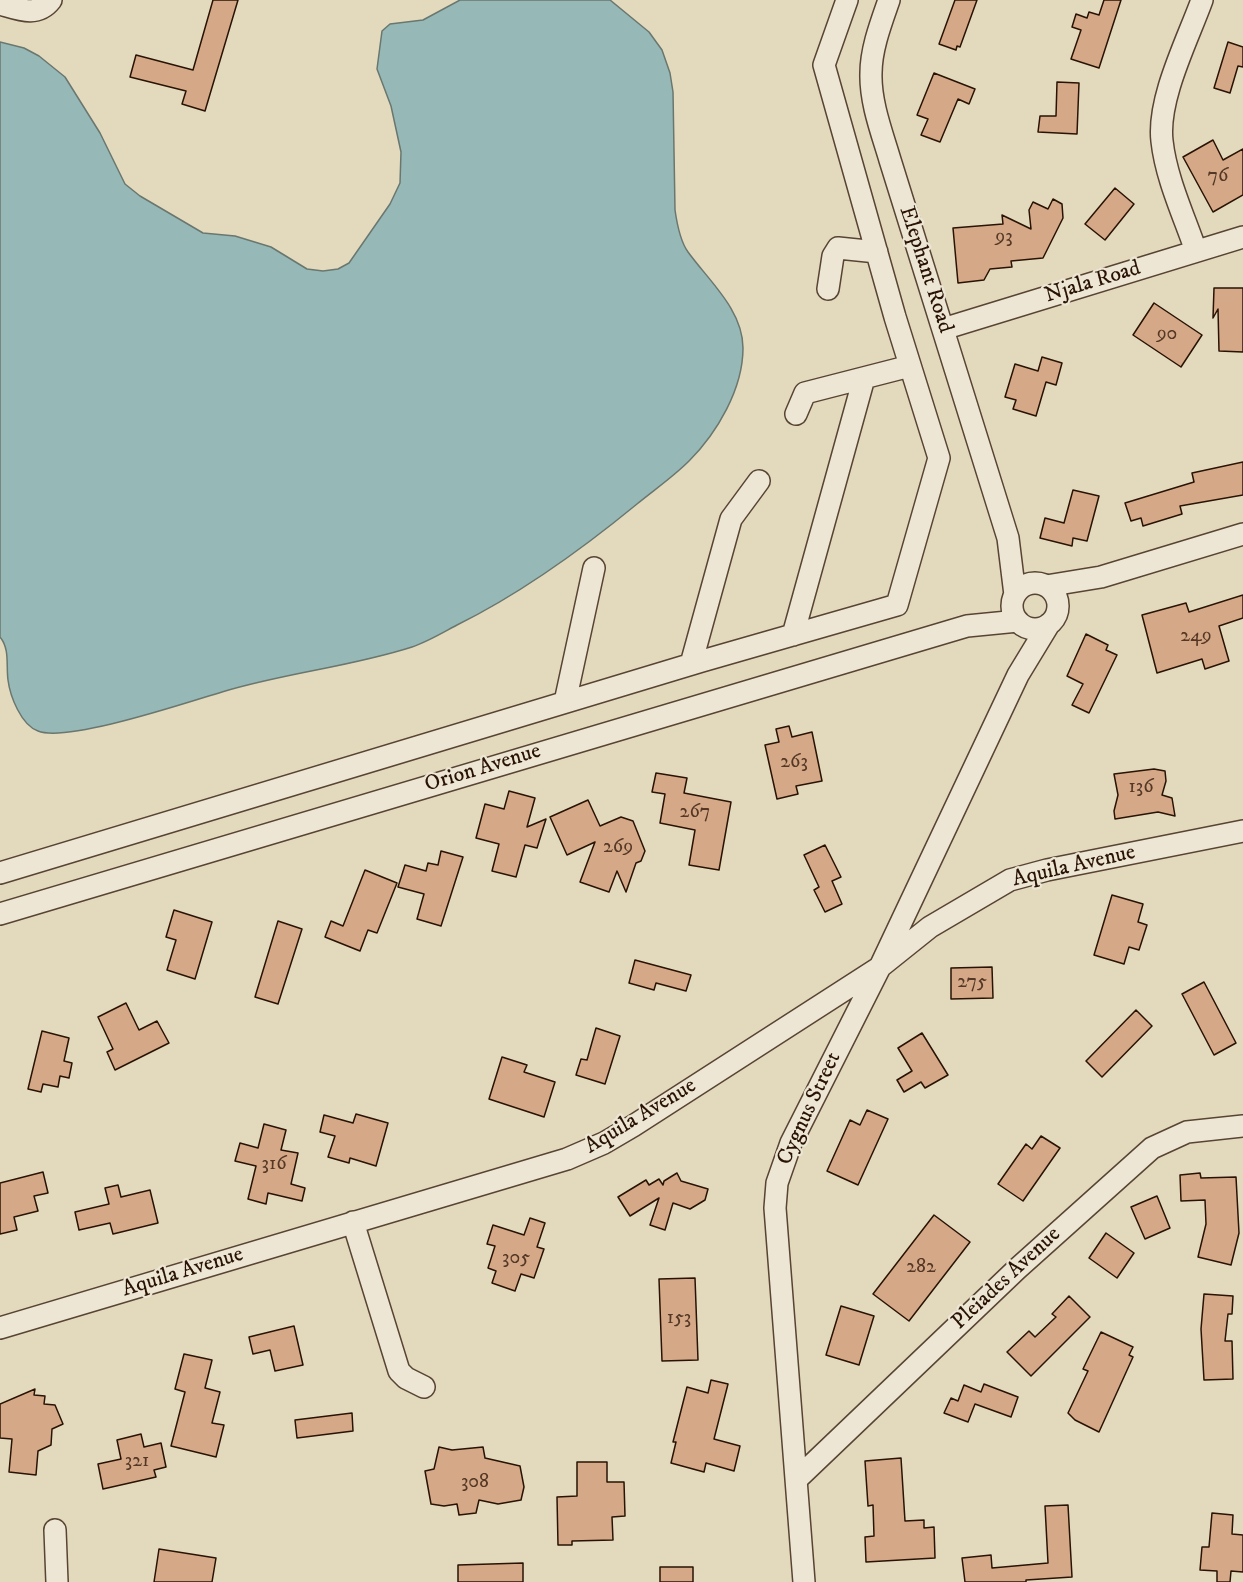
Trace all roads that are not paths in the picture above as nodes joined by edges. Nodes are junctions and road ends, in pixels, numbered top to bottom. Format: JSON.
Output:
{"nodes":[{"id":1,"x":51,"y":0,"type":"edge"},
{"id":2,"x":847,"y":0,"type":"edge"},
{"id":3,"x":889,"y":0,"type":"edge"},
{"id":4,"x":1202,"y":0,"type":"edge"},
{"id":5,"x":0,"y":4,"type":"edge"},
{"id":6,"x":1243,"y":237,"type":"edge"},
{"id":7,"x":1196,"y":251,"type":"junction"},
{"id":8,"x":877,"y":252,"type":"junction"},
{"id":9,"x":828,"y":289,"type":"dead end"},
{"id":10,"x":943,"y":328,"type":"junction"},
{"id":11,"x":910,"y":366,"type":"junction"},
{"id":12,"x":864,"y":378,"type":"junction"},
{"id":13,"x":796,"y":414,"type":"dead end"},
{"id":14,"x":759,"y":481,"type":"dead end"},
{"id":15,"x":1243,"y":534,"type":"edge"},
{"id":16,"x":1008,"y":538,"type":"junction"},
{"id":17,"x":594,"y":568,"type":"dead end"},
{"id":18,"x":1101,"y":577,"type":"junction"},
{"id":19,"x":1043,"y":585,"type":"junction"},
{"id":20,"x":1014,"y":597,"type":"junction"},
{"id":21,"x":1053,"y":615,"type":"junction"},
{"id":22,"x":1021,"y":623,"type":"junction"},
{"id":23,"x":967,"y":626,"type":"junction"},
{"id":24,"x":793,"y":635,"type":"junction"},
{"id":25,"x":691,"y":664,"type":"junction"},
{"id":26,"x":1018,"y":675,"type":"junction"},
{"id":27,"x":565,"y":702,"type":"junction"},
{"id":28,"x":1243,"y":831,"type":"edge"},
{"id":29,"x":0,"y":873,"type":"edge"},
{"id":30,"x":0,"y":914,"type":"edge"},
{"id":31,"x":880,"y":967,"type":"junction"},
{"id":32,"x":1243,"y":1126,"type":"edge"},
{"id":33,"x":353,"y":1222,"type":"junction"},
{"id":34,"x":0,"y":1328,"type":"edge"},
{"id":35,"x":424,"y":1387,"type":"dead end"},
{"id":36,"x":797,"y":1479,"type":"junction"},
{"id":37,"x":55,"y":1530,"type":"dead end"},
{"id":38,"x":57,"y":1582,"type":"edge"},
{"id":39,"x":804,"y":1582,"type":"edge"}],
"edges":[{"from":1,"to":5,"type":"street"},
{"from":2,"to":8,"type":"street"},
{"from":3,"to":10,"type":"street","name":"Elephant Road"},
{"from":4,"to":7,"type":"street"},
{"from":6,"to":7,"type":"street","name":"Njala Road"},
{"from":7,"to":10,"type":"street","name":"Njala Road"},
{"from":8,"to":9,"type":"street"},
{"from":8,"to":11,"type":"street"},
{"from":10,"to":16,"type":"street","name":"Elephant Road"},
{"from":11,"to":12,"type":"street"},
{"from":11,"to":24,"type":"street"},
{"from":12,"to":13,"type":"street"},
{"from":12,"to":24,"type":"street"},
{"from":14,"to":25,"type":"street"},
{"from":15,"to":18,"type":"street"},
{"from":16,"to":19,"type":"street","name":"Elephant Road"},
{"from":16,"to":20,"type":"street","name":"Elephant Road"},
{"from":17,"to":27,"type":"street"},
{"from":18,"to":19,"type":"street"},
{"from":18,"to":21,"type":"street"},
{"from":19,"to":20,"type":"street"},
{"from":19,"to":21,"type":"street"},
{"from":20,"to":22,"type":"street"},
{"from":20,"to":23,"type":"street","name":"Orion Avenue"},
{"from":21,"to":22,"type":"street"},
{"from":21,"to":26,"type":"street","name":"Cygnus Street"},
{"from":22,"to":23,"type":"street","name":"Orion Avenue"},
{"from":22,"to":26,"type":"street","name":"Cygnus Street"},
{"from":23,"to":30,"type":"street","name":"Orion Avenue"},
{"from":24,"to":25,"type":"street"},
{"from":25,"to":27,"type":"street"},
{"from":26,"to":31,"type":"street","name":"Cygnus Street"},
{"from":27,"to":29,"type":"street"},
{"from":28,"to":31,"type":"street","name":"Aquila Avenue"},
{"from":31,"to":33,"type":"street","name":"Aquila Avenue"},
{"from":31,"to":36,"type":"street","name":"Cygnus Street"},
{"from":32,"to":36,"type":"street","name":"Pleiades Avenue"},
{"from":33,"to":34,"type":"street","name":"Aquila Avenue"},
{"from":33,"to":35,"type":"street"},
{"from":36,"to":39,"type":"street","name":"Cygnus Street"},
{"from":37,"to":38,"type":"street"}]}
